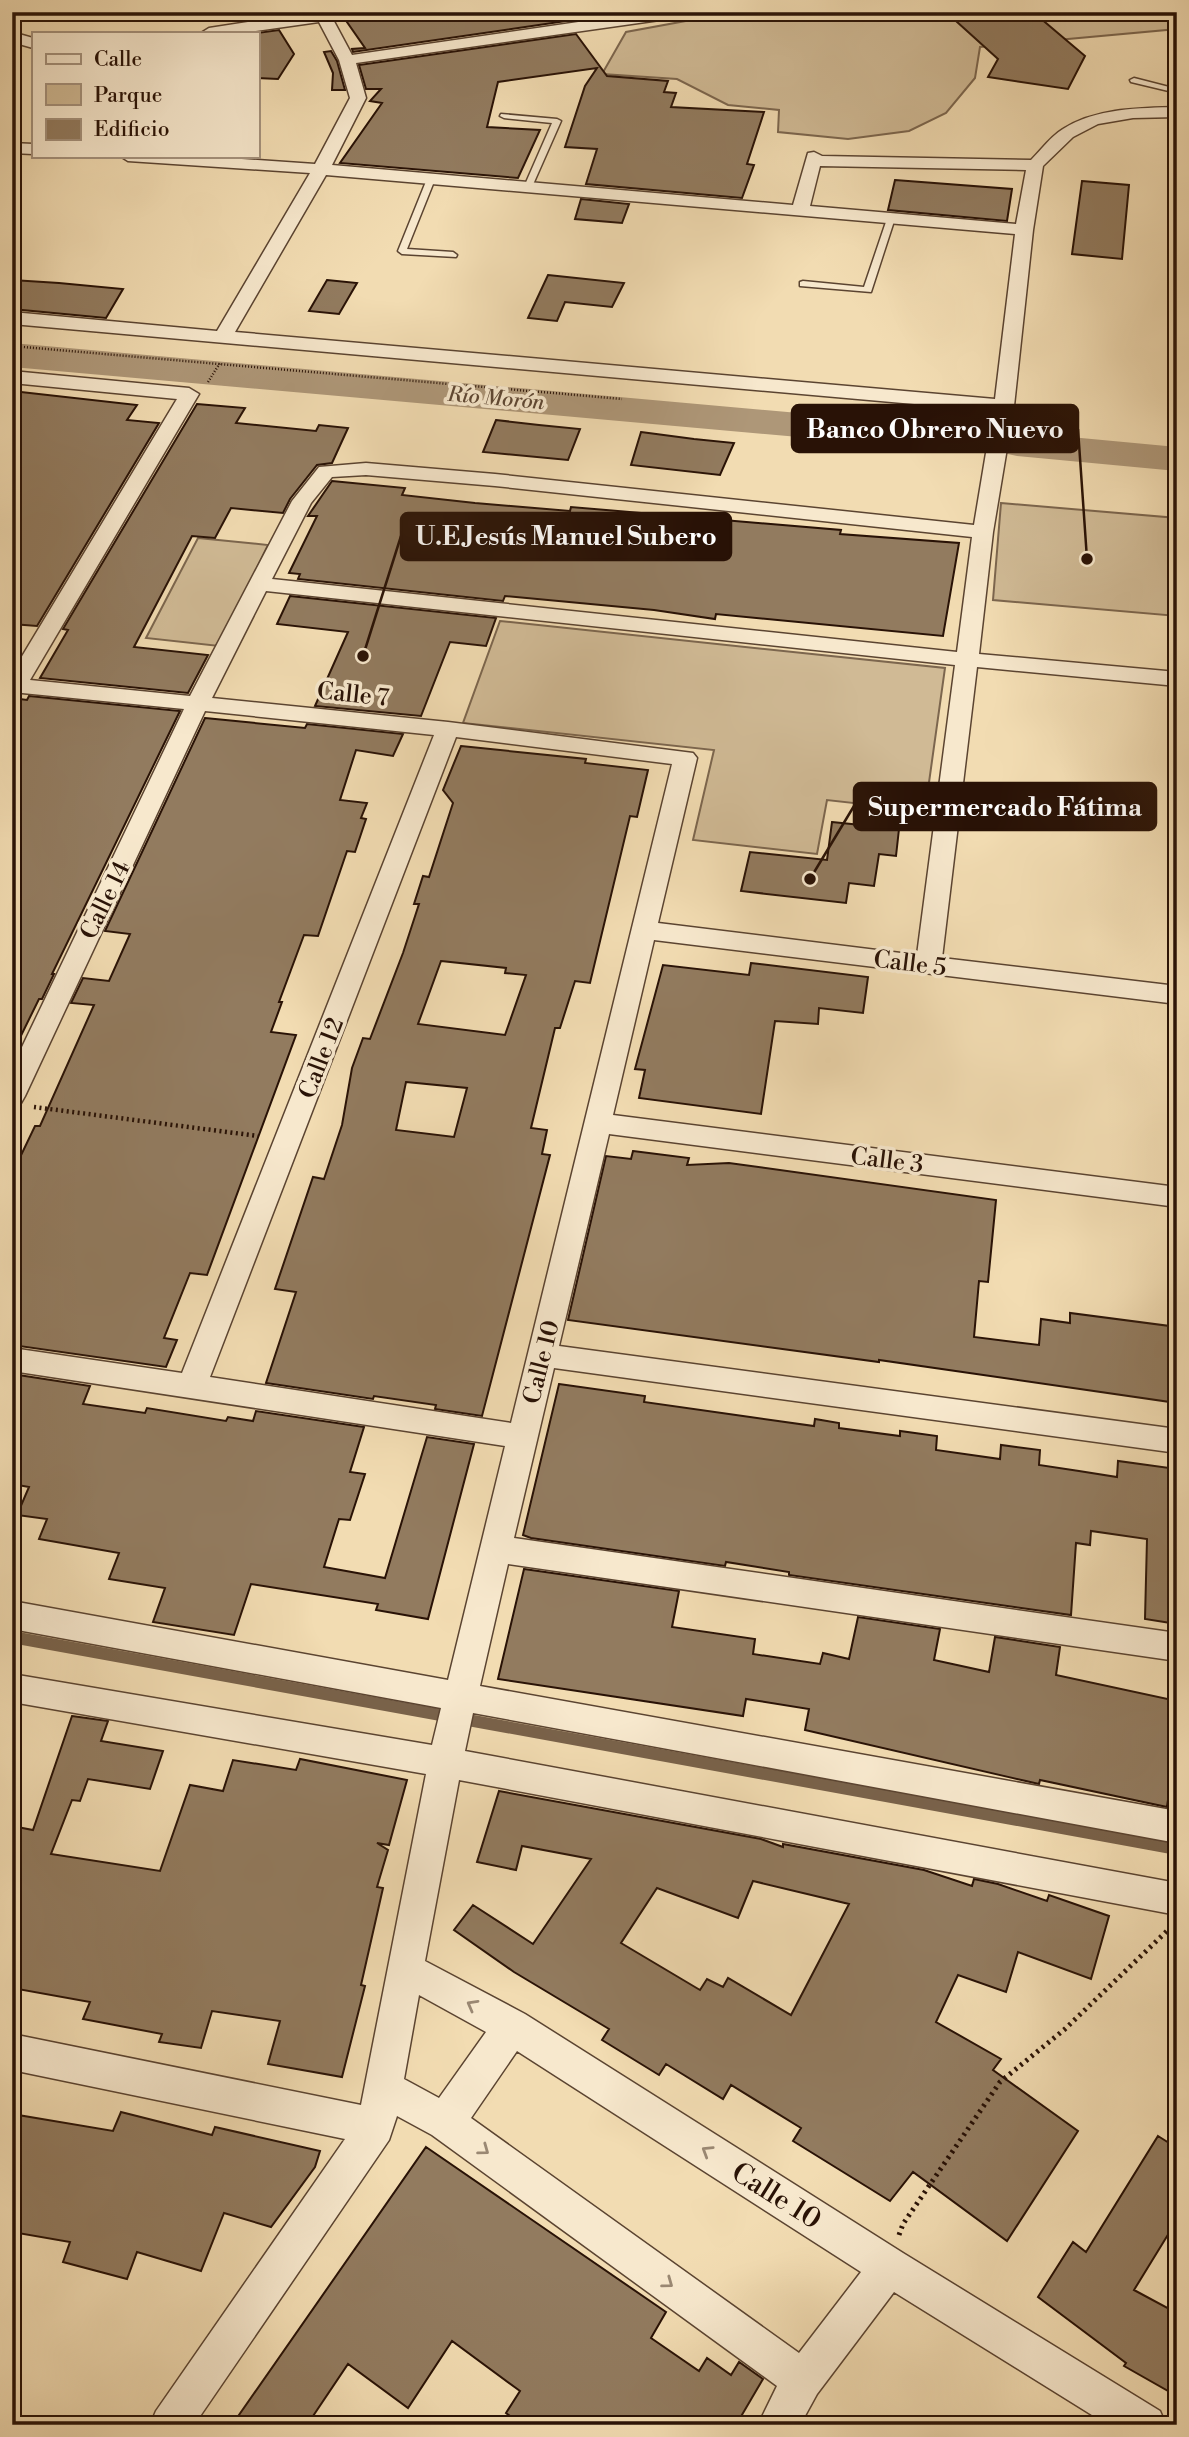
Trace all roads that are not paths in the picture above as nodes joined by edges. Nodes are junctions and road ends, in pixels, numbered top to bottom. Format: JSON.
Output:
{"nodes":[{"id":1,"x":681,"y":12,"type":"edge"},
{"id":2,"x":322,"y":15,"type":"edge"},
{"id":3,"x":215,"y":32,"type":"edge"},
{"id":4,"x":25,"y":41,"type":"edge"},
{"id":5,"x":12,"y":49,"type":"edge"},
{"id":6,"x":347,"y":60,"type":"junction"},
{"id":7,"x":1134,"y":80,"type":"dead end"},
{"id":8,"x":1177,"y":91,"type":"edge"},
{"id":9,"x":1177,"y":112,"type":"edge"},
{"id":10,"x":504,"y":116,"type":"dead end"},
{"id":11,"x":12,"y":148,"type":"edge"},
{"id":12,"x":32,"y":149,"type":"edge"},
{"id":13,"x":158,"y":158,"type":"edge"},
{"id":14,"x":1035,"y":165,"type":"junction"},
{"id":15,"x":321,"y":169,"type":"junction"},
{"id":16,"x":431,"y":179,"type":"junction"},
{"id":17,"x":528,"y":187,"type":"junction"},
{"id":18,"x":800,"y":210,"type":"junction"},
{"id":19,"x":891,"y":218,"type":"junction"},
{"id":20,"x":1024,"y":230,"type":"junction"},
{"id":21,"x":453,"y":255,"type":"dead end"},
{"id":22,"x":803,"y":284,"type":"dead end"},
{"id":23,"x":12,"y":318,"type":"edge"},
{"id":24,"x":223,"y":336,"type":"junction"},
{"id":25,"x":12,"y":377,"type":"edge"},
{"id":26,"x":1004,"y":406,"type":"junction"},
{"id":27,"x":983,"y":531,"type":"junction"},
{"id":28,"x":259,"y":584,"type":"junction"},
{"id":29,"x":969,"y":660,"type":"junction"},
{"id":30,"x":1177,"y":679,"type":"edge"},
{"id":31,"x":14,"y":685,"type":"edge"},
{"id":32,"x":197,"y":705,"type":"junction"},
{"id":33,"x":447,"y":729,"type":"junction"},
{"id":34,"x":685,"y":758,"type":"joint"},
{"id":35,"x":644,"y":930,"type":"junction"},
{"id":36,"x":928,"y":966,"type":"junction"},
{"id":37,"x":1177,"y":995,"type":"edge"},
{"id":38,"x":22,"y":1101,"type":"edge"},
{"id":39,"x":598,"y":1123,"type":"junction"},
{"id":40,"x":1177,"y":1197,"type":"edge"},
{"id":41,"x":543,"y":1355,"type":"junction"},
{"id":42,"x":12,"y":1359,"type":"edge"},
{"id":43,"x":192,"y":1386,"type":"junction"},
{"id":44,"x":523,"y":1437,"type":"junction"},
{"id":45,"x":1177,"y":1441,"type":"edge"},
{"id":46,"x":496,"y":1549,"type":"junction"},
{"id":47,"x":12,"y":1615,"type":"edge"},
{"id":48,"x":1177,"y":1647,"type":"edge"},
{"id":49,"x":12,"y":1688,"type":"edge"},
{"id":50,"x":460,"y":1700,"type":"junction"},
{"id":51,"x":448,"y":1751,"type":"junction"},
{"id":52,"x":1177,"y":1827,"type":"edge"},
{"id":53,"x":1177,"y":1899,"type":"edge"},
{"id":54,"x":406,"y":1969,"type":"junction"},
{"id":55,"x":512,"y":2027,"type":"junction"},
{"id":56,"x":12,"y":2053,"type":"edge"},
{"id":57,"x":384,"y":2089,"type":"junction"},
{"id":58,"x":445,"y":2122,"type":"junction"},
{"id":59,"x":376,"y":2127,"type":"junction"},
{"id":60,"x":889,"y":2267,"type":"junction"},
{"id":61,"x":803,"y":2380,"type":"junction"},
{"id":62,"x":170,"y":2425,"type":"edge"},
{"id":63,"x":778,"y":2425,"type":"edge"},
{"id":64,"x":1146,"y":2425,"type":"edge"}],
"edges":[{"from":1,"to":6,"type":"street"},
{"from":2,"to":3,"type":"street"},
{"from":2,"to":6,"type":"street"},
{"from":4,"to":5,"type":"street"},
{"from":6,"to":15,"type":"street"},
{"from":7,"to":8,"type":"lane"},
{"from":9,"to":14,"type":"street"},
{"from":10,"to":17,"type":"lane"},
{"from":11,"to":12,"type":"street"},
{"from":13,"to":15,"type":"street"},
{"from":14,"to":18,"type":"street"},
{"from":14,"to":20,"type":"street"},
{"from":15,"to":16,"type":"street"},
{"from":15,"to":24,"type":"street"},
{"from":16,"to":17,"type":"street"},
{"from":16,"to":21,"type":"lane"},
{"from":17,"to":18,"type":"street"},
{"from":18,"to":19,"type":"street"},
{"from":19,"to":20,"type":"street"},
{"from":19,"to":22,"type":"lane"},
{"from":20,"to":26,"type":"street"},
{"from":23,"to":24,"type":"street"},
{"from":24,"to":26,"type":"street"},
{"from":25,"to":31,"type":"street"},
{"from":26,"to":27,"type":"street"},
{"from":27,"to":28,"type":"street","name":"Calle 14"},
{"from":27,"to":29,"type":"street"},
{"from":28,"to":29,"type":"street"},
{"from":28,"to":32,"type":"street","name":"Calle 14"},
{"from":29,"to":30,"type":"street"},
{"from":29,"to":36,"type":"street"},
{"from":31,"to":32,"type":"street","name":"Calle 7"},
{"from":32,"to":33,"type":"street","name":"Calle 7"},
{"from":32,"to":38,"type":"street","name":"Calle 14"},
{"from":33,"to":34,"type":"street","name":"Calle 7"},
{"from":33,"to":43,"type":"street","name":"Calle 12"},
{"from":34,"to":35,"type":"street","name":"Calle 10"},
{"from":35,"to":36,"type":"street","name":"Calle 5"},
{"from":35,"to":39,"type":"street","name":"Calle 10"},
{"from":36,"to":37,"type":"street","name":"Calle 5"},
{"from":39,"to":40,"type":"street","name":"Calle 3"},
{"from":39,"to":41,"type":"street","name":"Calle 10"},
{"from":41,"to":44,"type":"street","name":"Calle 10"},
{"from":41,"to":45,"type":"street"},
{"from":42,"to":43,"type":"street"},
{"from":43,"to":44,"type":"street"},
{"from":44,"to":46,"type":"street","name":"Calle 10"},
{"from":46,"to":48,"type":"street"},
{"from":46,"to":50,"type":"street","name":"Calle 10"},
{"from":47,"to":50,"type":"street"},
{"from":49,"to":51,"type":"street"},
{"from":50,"to":51,"type":"street","name":"Calle 10"},
{"from":50,"to":52,"type":"street"},
{"from":51,"to":53,"type":"street"},
{"from":51,"to":54,"type":"street","name":"Calle 10"},
{"from":55,"to":54,"type":"street","name":"Calle 10","one_way":true},
{"from":54,"to":57,"type":"street","name":"Calle 10"},
{"from":55,"to":58,"type":"street"},
{"from":60,"to":55,"type":"street","name":"Calle 10","one_way":true},
{"from":56,"to":59,"type":"street"},
{"from":57,"to":58,"type":"street"},
{"from":57,"to":59,"type":"street","name":"Calle 10"},
{"from":58,"to":61,"type":"street","one_way":true},
{"from":59,"to":62,"type":"street"},
{"from":60,"to":61,"type":"street"},
{"from":60,"to":64,"type":"street","name":"Calle 10"},
{"from":61,"to":63,"type":"street"}]}
